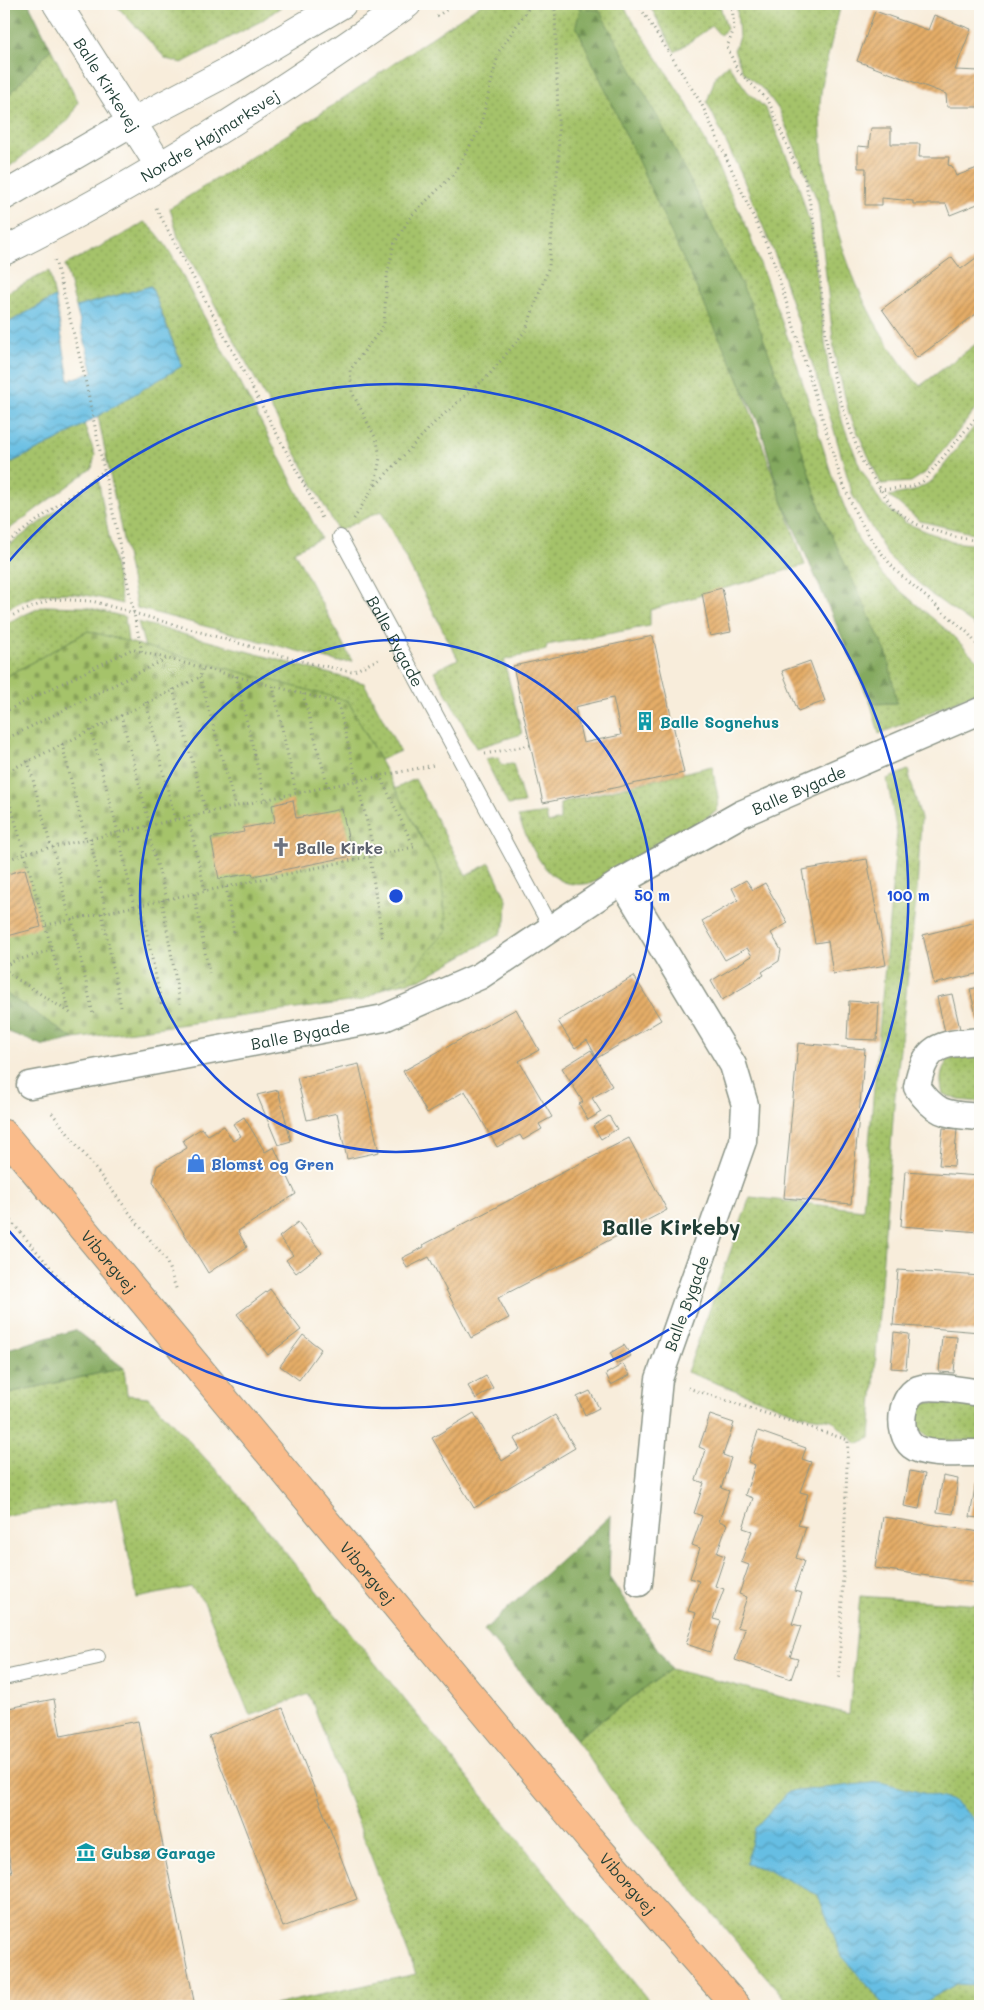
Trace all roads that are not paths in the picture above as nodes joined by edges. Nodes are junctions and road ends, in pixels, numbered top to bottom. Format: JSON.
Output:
{"nodes":[{"id":1,"x":57,"y":4,"type":"edge"},
{"id":2,"x":342,"y":4,"type":"edge"},
{"id":3,"x":407,"y":4,"type":"edge"},
{"id":4,"x":132,"y":122,"type":"junction"},
{"id":5,"x":159,"y":165,"type":"junction"},
{"id":6,"x":4,"y":196,"type":"edge"},
{"id":7,"x":4,"y":251,"type":"edge"},
{"id":8,"x":340,"y":536,"type":"road end"},
{"id":9,"x":980,"y":710,"type":"edge"},
{"id":10,"x":622,"y":881,"type":"junction"},
{"id":11,"x":551,"y":928,"type":"junction"},
{"id":12,"x":980,"y":1041,"type":"edge"},
{"id":13,"x":30,"y":1085,"type":"road end"},
{"id":14,"x":980,"y":1117,"type":"edge"},
{"id":15,"x":4,"y":1134,"type":"edge"},
{"id":16,"x":980,"y":1392,"type":"edge"},
{"id":17,"x":980,"y":1453,"type":"edge"},
{"id":18,"x":639,"y":1583,"type":"dead end"},
{"id":19,"x":98,"y":1657,"type":"dead end"},
{"id":20,"x":4,"y":1678,"type":"edge"},
{"id":21,"x":736,"y":2006,"type":"edge"}],
"edges":[{"from":1,"to":4,"type":"street","name":"Balle Kirkevej"},
{"from":2,"to":4,"type":"street"},
{"from":3,"to":5,"type":"street","name":"Nordre Højmarksvej"},
{"from":4,"to":5,"type":"street","name":"Balle Kirkevej"},
{"from":4,"to":6,"type":"street"},
{"from":5,"to":7,"type":"street","name":"Nordre Højmarksvej"},
{"from":8,"to":11,"type":"lane","name":"Balle Bygade"},
{"from":9,"to":10,"type":"street","name":"Balle Bygade"},
{"from":10,"to":11,"type":"street","name":"Balle Bygade"},
{"from":10,"to":18,"type":"street","name":"Balle Bygade"},
{"from":11,"to":13,"type":"street","name":"Balle Bygade"},
{"from":12,"to":14,"type":"street"},
{"from":15,"to":21,"type":"main road","name":"Viborgvej"},
{"from":16,"to":17,"type":"street"},
{"from":19,"to":20,"type":"lane"}]}
